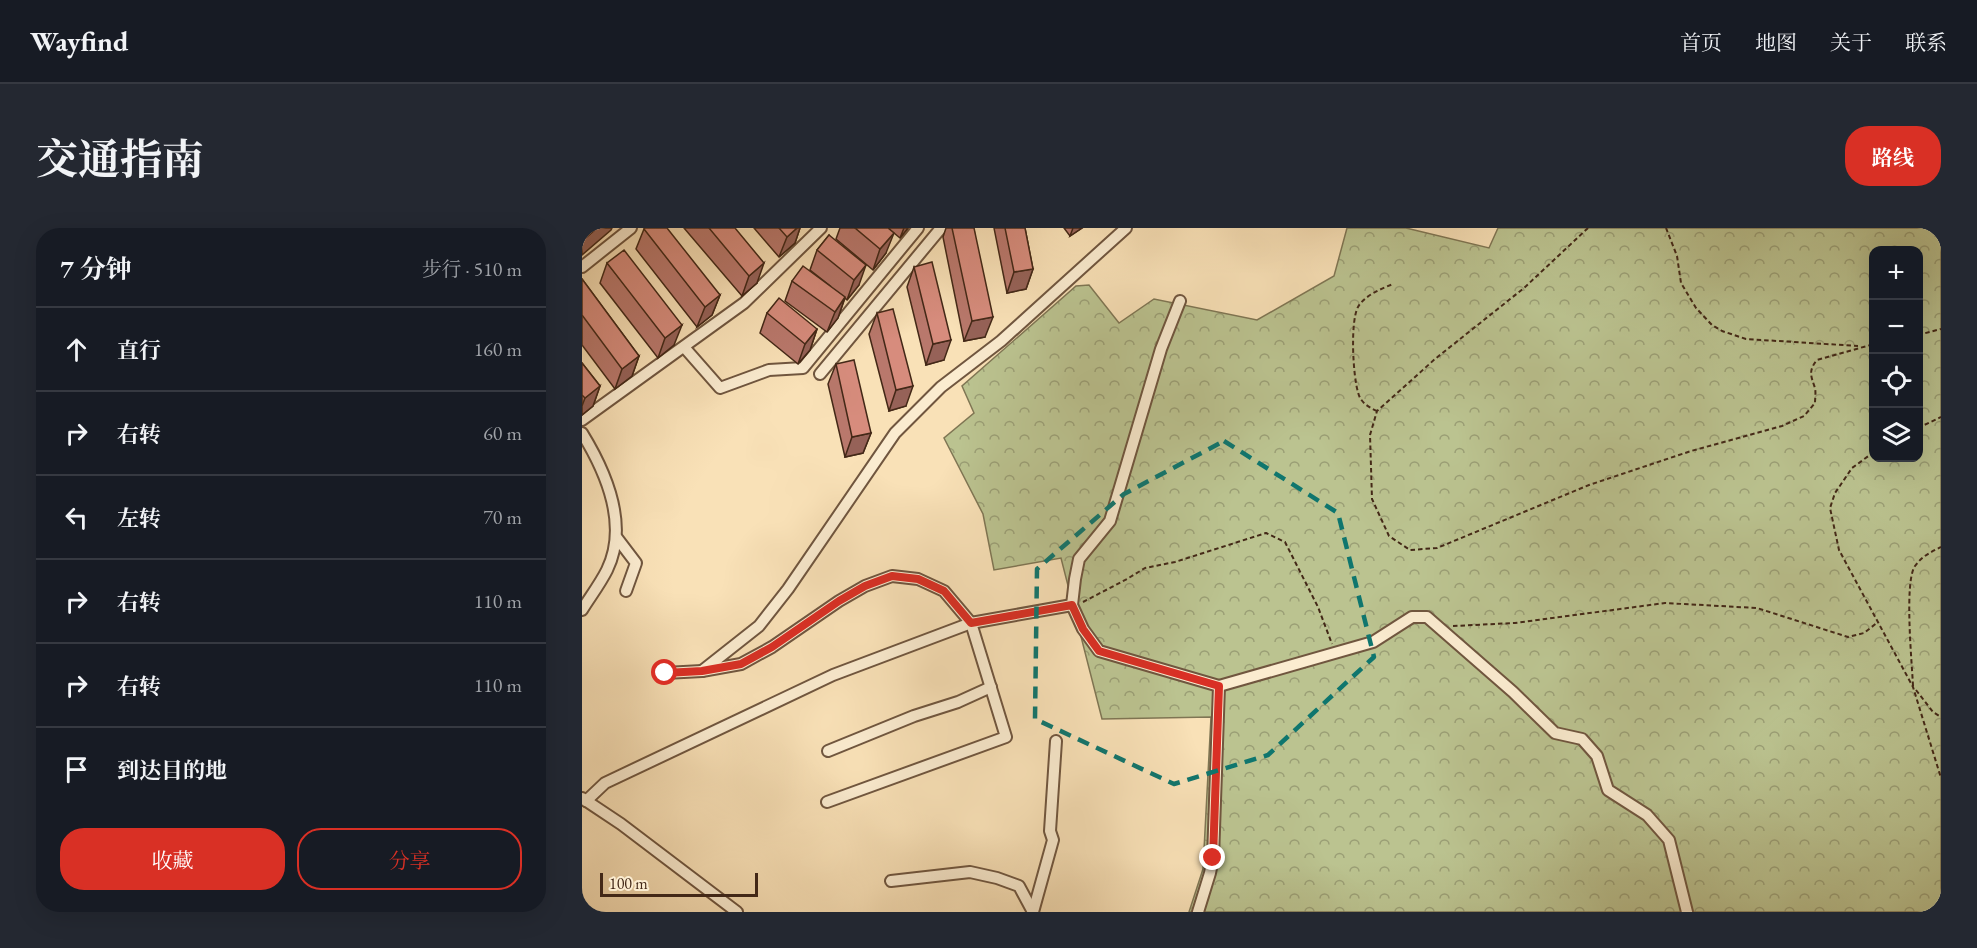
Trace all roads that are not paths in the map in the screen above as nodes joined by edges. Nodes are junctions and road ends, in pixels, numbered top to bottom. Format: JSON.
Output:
{"nodes":[{"id":1,"x":631,"y":228,"type":"edge"},
{"id":2,"x":821,"y":228,"type":"edge"},
{"id":3,"x":918,"y":228,"type":"edge"},
{"id":4,"x":941,"y":228,"type":"edge"},
{"id":5,"x":1126,"y":228,"type":"edge"},
{"id":6,"x":582,"y":267,"type":"edge"},
{"id":7,"x":1180,"y":301,"type":"dead end"},
{"id":8,"x":684,"y":346,"type":"junction"},
{"id":9,"x":820,"y":374,"type":"dead end"},
{"id":10,"x":582,"y":420,"type":"edge"},
{"id":11,"x":582,"y":433,"type":"edge"},
{"id":12,"x":617,"y":538,"type":"junction"},
{"id":13,"x":626,"y":591,"type":"dead end"},
{"id":14,"x":1072,"y":605,"type":"junction"},
{"id":15,"x":582,"y":610,"type":"edge"},
{"id":16,"x":971,"y":623,"type":"junction"},
{"id":17,"x":702,"y":671,"type":"junction"},
{"id":18,"x":665,"y":673,"type":"dead end"},
{"id":19,"x":1219,"y":686,"type":"junction"},
{"id":20,"x":991,"y":687,"type":"junction"},
{"id":21,"x":1056,"y":741,"type":"dead end"},
{"id":22,"x":828,"y":751,"type":"dead end"},
{"id":23,"x":584,"y":799,"type":"edge"},
{"id":24,"x":827,"y":802,"type":"dead end"},
{"id":25,"x":891,"y":880,"type":"dead end"},
{"id":26,"x":737,"y":912,"type":"edge"},
{"id":27,"x":1033,"y":912,"type":"edge"},
{"id":28,"x":1198,"y":912,"type":"edge"},
{"id":29,"x":1687,"y":912,"type":"edge"}],
"edges":[{"from":1,"to":6,"type":"street"},
{"from":2,"to":8,"type":"street"},
{"from":3,"to":8,"type":"street"},
{"from":4,"to":9,"type":"street"},
{"from":5,"to":17,"type":"street"},
{"from":7,"to":14,"type":"street"},
{"from":8,"to":10,"type":"street"},
{"from":11,"to":12,"type":"street"},
{"from":12,"to":13,"type":"street"},
{"from":12,"to":15,"type":"street"},
{"from":14,"to":16,"type":"street"},
{"from":14,"to":19,"type":"street"},
{"from":16,"to":17,"type":"street"},
{"from":16,"to":20,"type":"street"},
{"from":16,"to":23,"type":"street"},
{"from":17,"to":18,"type":"street"},
{"from":19,"to":28,"type":"street"},
{"from":19,"to":29,"type":"street"},
{"from":20,"to":22,"type":"street"},
{"from":20,"to":24,"type":"street"},
{"from":21,"to":27,"type":"street"},
{"from":23,"to":26,"type":"street"},
{"from":25,"to":27,"type":"street"}]}
